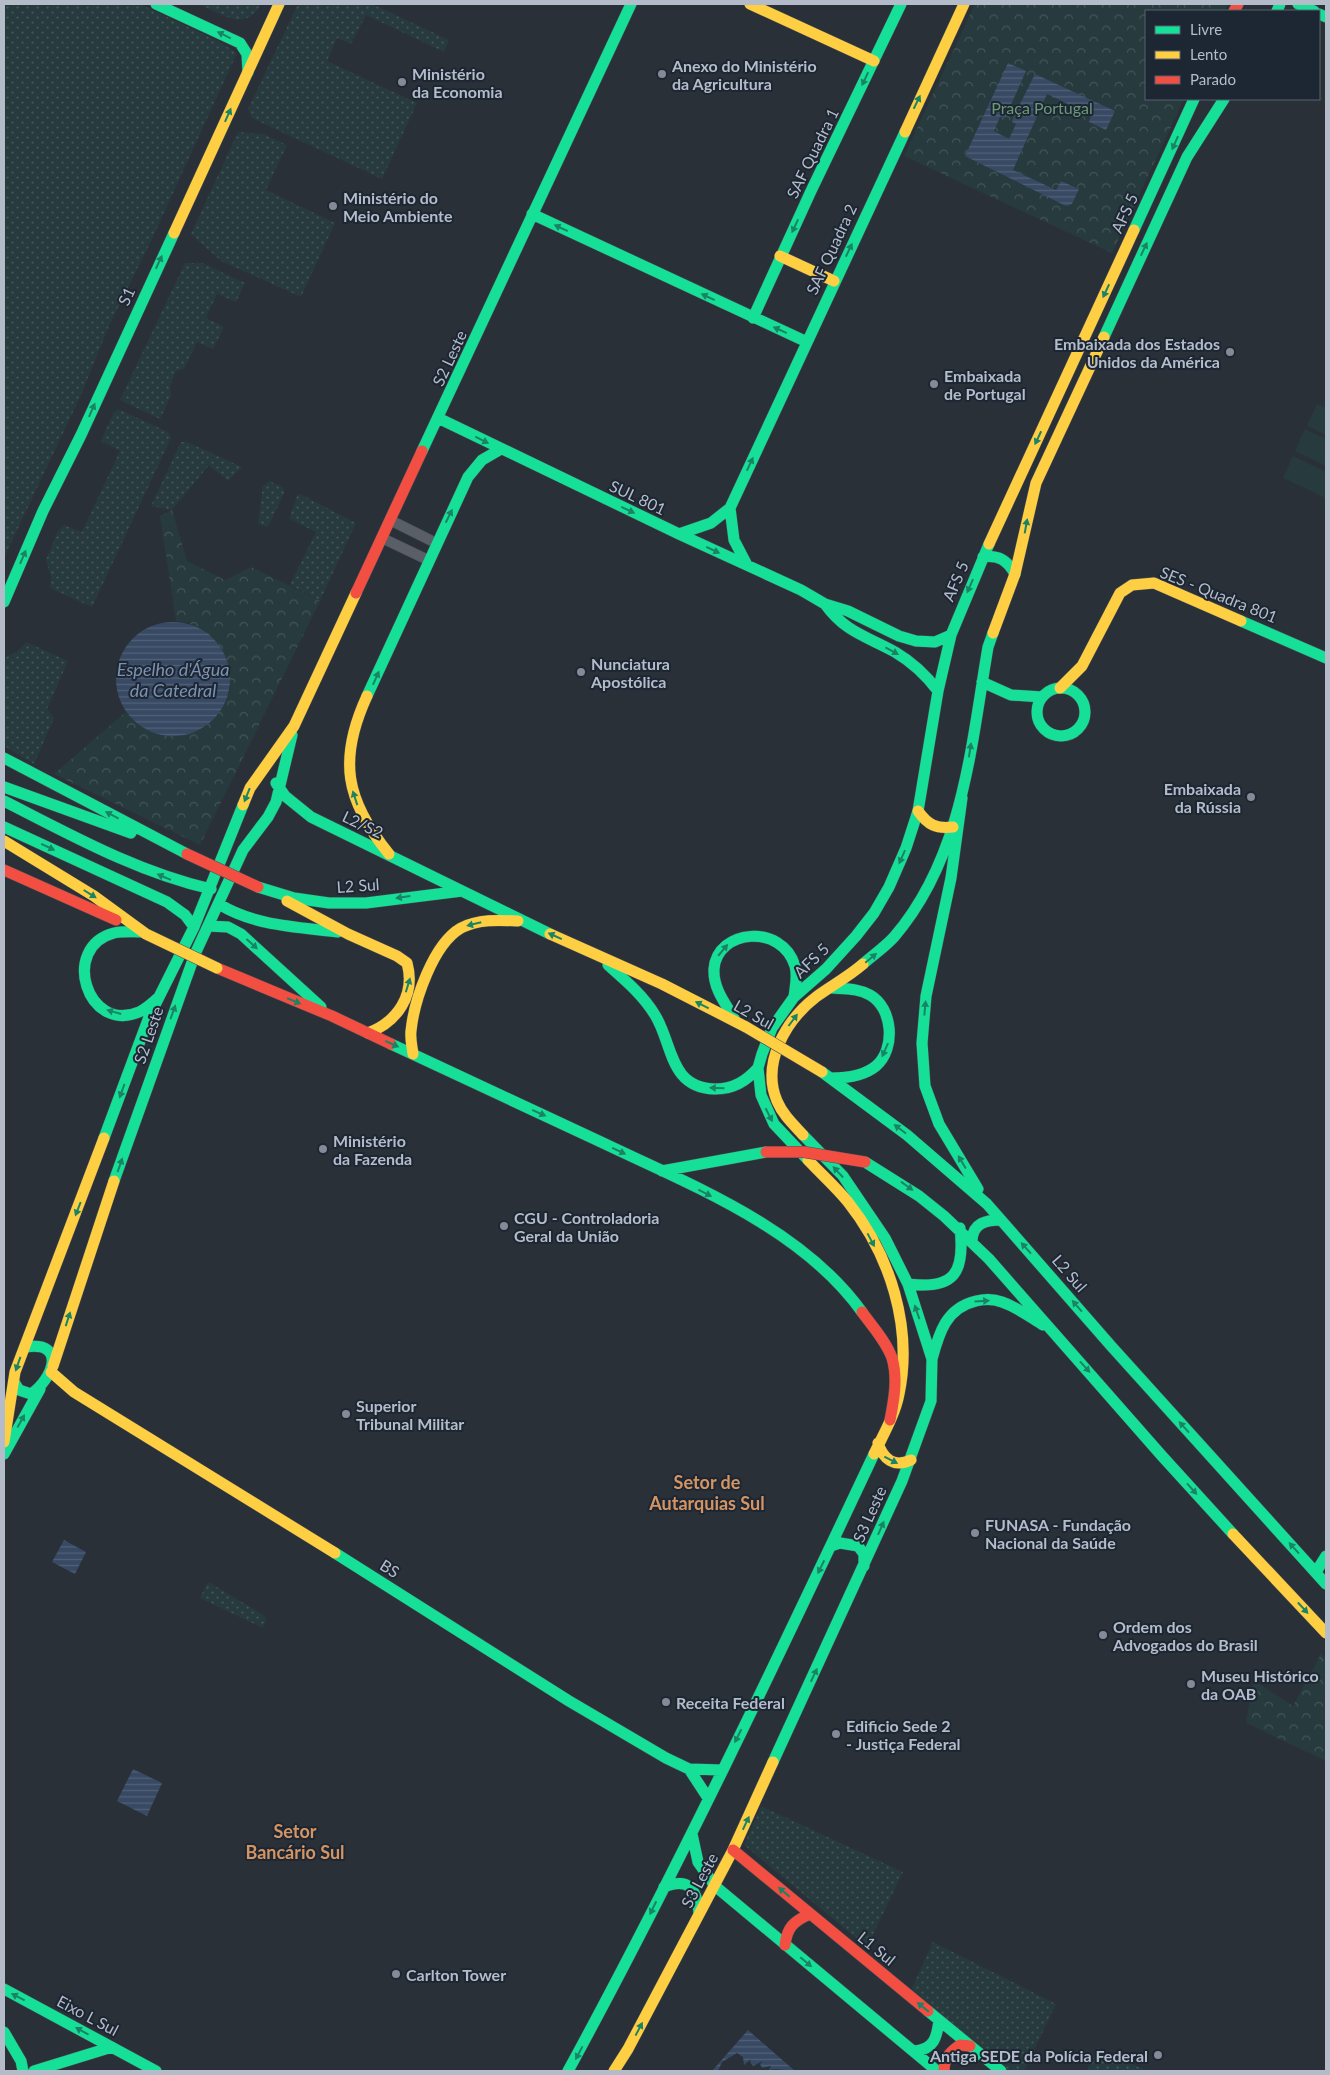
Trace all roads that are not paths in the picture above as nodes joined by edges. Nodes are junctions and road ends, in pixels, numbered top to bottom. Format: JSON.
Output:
{"nodes":[{"id":1,"x":156,"y":4,"type":"edge"},
{"id":2,"x":183,"y":4,"type":"edge"},
{"id":3,"x":279,"y":4,"type":"edge"},
{"id":4,"x":631,"y":4,"type":"edge"},
{"id":5,"x":750,"y":4,"type":"edge"},
{"id":6,"x":901,"y":4,"type":"edge"},
{"id":7,"x":964,"y":4,"type":"edge"},
{"id":8,"x":1298,"y":4,"type":"edge"},
{"id":9,"x":1312,"y":10,"type":"edge"},
{"id":10,"x":269,"y":24,"type":"junction"},
{"id":11,"x":234,"y":27,"type":"dead end"},
{"id":12,"x":256,"y":32,"type":"dead end"},
{"id":13,"x":874,"y":61,"type":"junction"},
{"id":14,"x":248,"y":72,"type":"junction"},
{"id":15,"x":1194,"y":100,"type":"edge"},
{"id":16,"x":1223,"y":100,"type":"edge"},
{"id":17,"x":532,"y":214,"type":"junction"},
{"id":18,"x":780,"y":256,"type":"junction"},
{"id":19,"x":834,"y":281,"type":"junction"},
{"id":20,"x":752,"y":318,"type":"junction"},
{"id":21,"x":807,"y":342,"type":"junction"},
{"id":22,"x":438,"y":418,"type":"junction"},
{"id":23,"x":501,"y":449,"type":"junction"},
{"id":24,"x":730,"y":508,"type":"junction"},
{"id":25,"x":390,"y":520,"type":"junction"},
{"id":26,"x":679,"y":534,"type":"junction"},
{"id":27,"x":382,"y":538,"type":"junction"},
{"id":28,"x":436,"y":543,"type":"junction"},
{"id":29,"x":983,"y":557,"type":"junction"},
{"id":30,"x":428,"y":560,"type":"junction"},
{"id":31,"x":747,"y":565,"type":"junction"},
{"id":32,"x":1015,"y":574,"type":"junction"},
{"id":33,"x":4,"y":602,"type":"edge"},
{"id":34,"x":824,"y":604,"type":"junction"},
{"id":35,"x":877,"y":625,"type":"junction"},
{"id":36,"x":951,"y":635,"type":"junction"},
{"id":37,"x":870,"y":639,"type":"junction"},
{"id":38,"x":1326,"y":658,"type":"edge"},
{"id":39,"x":1082,"y":666,"type":"junction"},
{"id":40,"x":982,"y":682,"type":"junction"},
{"id":41,"x":1060,"y":688,"type":"junction"},
{"id":42,"x":938,"y":691,"type":"junction"},
{"id":43,"x":1042,"y":697,"type":"junction"},
{"id":44,"x":1082,"y":700,"type":"junction"},
{"id":45,"x":978,"y":704,"type":"junction"},
{"id":46,"x":1037,"y":711,"type":"junction"},
{"id":47,"x":294,"y":726,"type":"junction"},
{"id":48,"x":4,"y":758,"type":"edge"},
{"id":49,"x":260,"y":774,"type":"junction"},
{"id":50,"x":4,"y":787,"type":"edge"},
{"id":51,"x":279,"y":789,"type":"junction"},
{"id":52,"x":962,"y":798,"type":"junction"},
{"id":53,"x":4,"y":800,"type":"edge"},
{"id":54,"x":918,"y":811,"type":"junction"},
{"id":55,"x":240,"y":814,"type":"junction"},
{"id":56,"x":261,"y":825,"type":"junction"},
{"id":57,"x":4,"y":827,"type":"edge"},
{"id":58,"x":953,"y":827,"type":"junction"},
{"id":59,"x":4,"y":841,"type":"edge"},
{"id":60,"x":160,"y":841,"type":"junction"},
{"id":61,"x":389,"y":854,"type":"junction"},
{"id":62,"x":4,"y":870,"type":"edge"},
{"id":63,"x":262,"y":888,"type":"junction"},
{"id":64,"x":211,"y":889,"type":"junction"},
{"id":65,"x":462,"y":891,"type":"junction"},
{"id":66,"x":219,"y":904,"type":"junction"},
{"id":67,"x":522,"y":922,"type":"junction"},
{"id":68,"x":208,"y":926,"type":"junction"},
{"id":69,"x":194,"y":927,"type":"junction"},
{"id":70,"x":144,"y":933,"type":"junction"},
{"id":71,"x":348,"y":934,"type":"junction"},
{"id":72,"x":595,"y":953,"type":"junction"},
{"id":73,"x":832,"y":988,"type":"junction"},
{"id":74,"x":794,"y":997,"type":"junction"},
{"id":75,"x":158,"y":998,"type":"junction"},
{"id":76,"x":332,"y":1016,"type":"junction"},
{"id":77,"x":742,"y":1025,"type":"junction"},
{"id":78,"x":368,"y":1034,"type":"junction"},
{"id":79,"x":413,"y":1054,"type":"junction"},
{"id":80,"x":758,"y":1068,"type":"junction"},
{"id":81,"x":827,"y":1075,"type":"junction"},
{"id":82,"x":114,"y":1114,"type":"junction"},
{"id":83,"x":133,"y":1127,"type":"junction"},
{"id":84,"x":662,"y":1171,"type":"junction"},
{"id":85,"x":987,"y":1204,"type":"junction"},
{"id":86,"x":1001,"y":1220,"type":"junction"},
{"id":87,"x":960,"y":1228,"type":"junction"},
{"id":88,"x":972,"y":1240,"type":"junction"},
{"id":89,"x":908,"y":1284,"type":"junction"},
{"id":90,"x":1052,"y":1330,"type":"junction"},
{"id":91,"x":26,"y":1347,"type":"junction"},
{"id":92,"x":932,"y":1359,"type":"junction"},
{"id":93,"x":52,"y":1369,"type":"junction"},
{"id":94,"x":14,"y":1382,"type":"junction"},
{"id":95,"x":43,"y":1386,"type":"junction"},
{"id":96,"x":74,"y":1392,"type":"junction"},
{"id":97,"x":890,"y":1420,"type":"junction"},
{"id":98,"x":4,"y":1442,"type":"edge"},
{"id":99,"x":878,"y":1443,"type":"junction"},
{"id":100,"x":4,"y":1454,"type":"edge"},
{"id":101,"x":911,"y":1460,"type":"junction"},
{"id":102,"x":831,"y":1546,"type":"junction"},
{"id":103,"x":1326,"y":1556,"type":"edge"},
{"id":104,"x":864,"y":1566,"type":"junction"},
{"id":105,"x":1316,"y":1572,"type":"junction"},
{"id":106,"x":1326,"y":1584,"type":"edge"},
{"id":107,"x":1326,"y":1633,"type":"edge"},
{"id":108,"x":689,"y":1769,"type":"junction"},
{"id":109,"x":721,"y":1770,"type":"junction"},
{"id":110,"x":708,"y":1798,"type":"junction"},
{"id":111,"x":692,"y":1834,"type":"junction"},
{"id":112,"x":734,"y":1850,"type":"junction"},
{"id":113,"x":715,"y":1886,"type":"junction"},
{"id":114,"x":664,"y":1887,"type":"junction"},
{"id":115,"x":699,"y":1913,"type":"junction"},
{"id":116,"x":810,"y":1914,"type":"junction"},
{"id":117,"x":785,"y":1945,"type":"junction"},
{"id":118,"x":4,"y":1989,"type":"edge"},
{"id":119,"x":939,"y":2020,"type":"junction"},
{"id":120,"x":4,"y":2032,"type":"edge"},
{"id":121,"x":970,"y":2046,"type":"junction"},
{"id":122,"x":112,"y":2047,"type":"junction"},
{"id":123,"x":914,"y":2051,"type":"junction"},
{"id":124,"x":23,"y":2071,"type":"edge"},
{"id":125,"x":34,"y":2071,"type":"edge"},
{"id":126,"x":156,"y":2071,"type":"edge"},
{"id":127,"x":568,"y":2071,"type":"edge"},
{"id":128,"x":614,"y":2071,"type":"edge"},
{"id":129,"x":937,"y":2071,"type":"edge"},
{"id":130,"x":944,"y":2071,"type":"edge"},
{"id":131,"x":1001,"y":2071,"type":"edge"}],
"edges":[{"from":14,"to":1,"type":"main road","one_way":true},
{"from":2,"to":11,"type":"main road"},
{"from":3,"to":10,"type":"main road","name":"S1"},
{"from":4,"to":17,"type":"main road","name":"S2 Leste"},
{"from":5,"to":13,"type":"main road"},
{"from":6,"to":13,"type":"main road","name":"SAF Quadra 1"},
{"from":19,"to":7,"type":"main road","name":"SAF Quadra 2","one_way":true},
{"from":8,"to":9,"type":"main road"},
{"from":10,"to":12,"type":"main road"},
{"from":10,"to":14,"type":"main road","name":"S1"},
{"from":13,"to":18,"type":"main road","name":"SAF Quadra 1","one_way":true},
{"from":33,"to":14,"type":"main road","name":"S1","one_way":true},
{"from":15,"to":29,"type":"main road","name":"AFS 5","one_way":true},
{"from":32,"to":16,"type":"main road","name":"AFS 5","one_way":true},
{"from":20,"to":17,"type":"main road","one_way":true},
{"from":17,"to":22,"type":"main road","name":"S2 Leste"},
{"from":18,"to":19,"type":"main road"},
{"from":18,"to":20,"type":"main road","name":"SAF Quadra 1"},
{"from":19,"to":21,"type":"main road","name":"SAF Quadra 2"},
{"from":21,"to":20,"type":"main road","one_way":true},
{"from":24,"to":21,"type":"main road","name":"SAF Quadra 2","one_way":true},
{"from":22,"to":23,"type":"main road","name":"SUL 801","one_way":true},
{"from":22,"to":25,"type":"main road","name":"S2 Leste"},
{"from":23,"to":26,"type":"main road","name":"SUL 801","one_way":true},
{"from":28,"to":23,"type":"main road","one_way":true},
{"from":24,"to":26,"type":"main road","name":"SAF Quadra 2"},
{"from":24,"to":31,"type":"main road"},
{"from":25,"to":27,"type":"main road","name":"S2 Leste"},
{"from":25,"to":28,"type":"street"},
{"from":26,"to":31,"type":"main road","name":"SUL 801","one_way":true},
{"from":27,"to":30,"type":"street"},
{"from":27,"to":47,"type":"main road","name":"S2 Leste"},
{"from":28,"to":30,"type":"main road"},
{"from":29,"to":32,"type":"main road"},
{"from":29,"to":36,"type":"main road","name":"AFS 5","one_way":true},
{"from":61,"to":30,"type":"main road","one_way":true},
{"from":31,"to":34,"type":"main road","name":"SUL 801"},
{"from":32,"to":40,"type":"main road","name":"AFS 5"},
{"from":34,"to":35,"type":"main road","name":"SUL 801"},
{"from":34,"to":37,"type":"main road","name":"SUL 801"},
{"from":35,"to":36,"type":"main road","name":"SUL 801"},
{"from":35,"to":37,"type":"main road"},
{"from":36,"to":42,"type":"main road","name":"AFS 5"},
{"from":37,"to":42,"type":"main road","name":"SUL 801","one_way":true},
{"from":38,"to":39,"type":"main road","name":"SES - Quadra 801"},
{"from":39,"to":41,"type":"main road","name":"SES - Quadra 801"},
{"from":39,"to":44,"type":"main road","name":"SES - Quadra 801"},
{"from":40,"to":43,"type":"main road"},
{"from":40,"to":45,"type":"main road","name":"AFS 5"},
{"from":41,"to":43,"type":"main road"},
{"from":41,"to":44,"type":"main road"},
{"from":42,"to":54,"type":"main road","name":"AFS 5"},
{"from":43,"to":46,"type":"main road"},
{"from":44,"to":46,"type":"main road"},
{"from":45,"to":46,"type":"main road"},
{"from":52,"to":45,"type":"main road","name":"AFS 5","one_way":true},
{"from":47,"to":49,"type":"main road","name":"S2 Leste"},
{"from":47,"to":51,"type":"main road","name":"S2 Leste"},
{"from":60,"to":48,"type":"main road","name":"L2 Sul","one_way":true},
{"from":49,"to":51,"type":"main road","name":"L2/S2"},
{"from":49,"to":55,"type":"main road","name":"S2 Leste","one_way":true},
{"from":50,"to":60,"type":"main road"},
{"from":51,"to":56,"type":"main road","name":"S2 Leste"},
{"from":51,"to":61,"type":"main road","name":"L2/S2"},
{"from":52,"to":58,"type":"main road","name":"AFS 5"},
{"from":85,"to":52,"type":"main road","one_way":true},
{"from":64,"to":53,"type":"main road","one_way":true},
{"from":54,"to":58,"type":"main road"},
{"from":54,"to":74,"type":"main road","name":"AFS 5","one_way":true},
{"from":55,"to":56,"type":"main road"},
{"from":55,"to":64,"type":"main road","name":"S2 Leste"},
{"from":56,"to":66,"type":"main road","name":"S2 Leste"},
{"from":57,"to":69,"type":"main road","one_way":true},
{"from":73,"to":58,"type":"main road","name":"AFS 5","one_way":true},
{"from":59,"to":70,"type":"main road","one_way":true},
{"from":60,"to":63,"type":"main road","name":"L2 Sul","bridge":true},
{"from":61,"to":65,"type":"main road","name":"L2/S2"},
{"from":62,"to":70,"type":"main road"},
{"from":65,"to":63,"type":"main road","name":"L2 Sul","one_way":true},
{"from":63,"to":71,"type":"main road"},
{"from":64,"to":69,"type":"main road","name":"S2 Leste"},
{"from":65,"to":67,"type":"main road","name":"L2 Sul"},
{"from":66,"to":68,"type":"main road","name":"S2 Leste"},
{"from":66,"to":71,"type":"main road"},
{"from":72,"to":67,"type":"main road","name":"L2 Sul","one_way":true},
{"from":67,"to":79,"type":"main road","one_way":true},
{"from":68,"to":76,"type":"main road","one_way":true},
{"from":83,"to":68,"type":"main road","name":"S2 Leste","one_way":true},
{"from":69,"to":75,"type":"main road","name":"S2 Leste"},
{"from":75,"to":70,"type":"main road","one_way":true},
{"from":70,"to":76,"type":"main road","one_way":true,"bridge":true},
{"from":78,"to":71,"type":"main road","one_way":true},
{"from":77,"to":72,"type":"main road","name":"L2 Sul","one_way":true},
{"from":80,"to":72,"type":"main road","one_way":true},
{"from":73,"to":81,"type":"main road","one_way":true},
{"from":89,"to":73,"type":"main road","name":"S3 Leste","one_way":true},
{"from":77,"to":74,"type":"main road","one_way":true},
{"from":74,"to":80,"type":"main road","name":"AFS 5"},
{"from":75,"to":82,"type":"main road","name":"S2 Leste","one_way":true},
{"from":76,"to":78,"type":"main road"},
{"from":77,"to":81,"type":"main road","name":"L2 Sul","bridge":true},
{"from":78,"to":79,"type":"main road","one_way":true},
{"from":79,"to":84,"type":"main road","one_way":true},
{"from":80,"to":97,"type":"main road","name":"S3 Leste","one_way":true},
{"from":85,"to":81,"type":"main road","name":"L2 Sul","one_way":true},
{"from":82,"to":83,"type":"main road"},
{"from":82,"to":91,"type":"main road","name":"S2 Leste","one_way":true},
{"from":93,"to":83,"type":"main road","name":"S2 Leste","one_way":true},
{"from":84,"to":87,"type":"main road","one_way":true,"bridge":true},
{"from":84,"to":97,"type":"main road","one_way":true},
{"from":85,"to":86,"type":"main road","name":"L2 Sul"},
{"from":86,"to":88,"type":"main road"},
{"from":105,"to":86,"type":"main road","name":"L2 Sul","one_way":true},
{"from":87,"to":88,"type":"main road"},
{"from":87,"to":89,"type":"main road"},
{"from":88,"to":90,"type":"main road"},
{"from":92,"to":89,"type":"main road","name":"S3 Leste","one_way":true},
{"from":92,"to":90,"type":"main road","one_way":true},
{"from":90,"to":107,"type":"main road","one_way":true},
{"from":91,"to":93,"type":"main road"},
{"from":91,"to":94,"type":"main road","one_way":true},
{"from":92,"to":101,"type":"main road","name":"S3 Leste"},
{"from":93,"to":95,"type":"main road"},
{"from":93,"to":96,"type":"main road","name":"BS"},
{"from":94,"to":95,"type":"main road"},
{"from":94,"to":98,"type":"main road"},
{"from":95,"to":96,"type":"main road","name":"BS"},
{"from":100,"to":95,"type":"main road","one_way":true},
{"from":96,"to":108,"type":"main road","name":"BS"},
{"from":97,"to":99,"type":"main road","name":"S3 Leste"},
{"from":99,"to":101,"type":"main road","one_way":true},
{"from":99,"to":102,"type":"main road","name":"S3 Leste"},
{"from":104,"to":101,"type":"main road","name":"S3 Leste","one_way":true},
{"from":102,"to":104,"type":"main road"},
{"from":102,"to":109,"type":"main road","name":"S3 Leste","one_way":true},
{"from":103,"to":105,"type":"main road"},
{"from":112,"to":104,"type":"main road","name":"S3 Leste","one_way":true},
{"from":105,"to":106,"type":"main road","name":"L2 Sul"},
{"from":108,"to":109,"type":"main road","name":"BS"},
{"from":108,"to":110,"type":"main road"},
{"from":109,"to":110,"type":"main road","name":"S3 Leste"},
{"from":110,"to":111,"type":"main road","name":"S3 Leste"},
{"from":111,"to":113,"type":"main road"},
{"from":111,"to":114,"type":"main road","name":"S3 Leste"},
{"from":112,"to":113,"type":"main road","name":"S3 Leste"},
{"from":116,"to":112,"type":"main road","name":"L1 Sul","one_way":true},
{"from":113,"to":115,"type":"main road","name":"S3 Leste"},
{"from":113,"to":117,"type":"main road"},
{"from":114,"to":115,"type":"main road"},
{"from":114,"to":127,"type":"main road","name":"S3 Leste","one_way":true},
{"from":128,"to":115,"type":"main road","name":"S3 Leste","one_way":true},
{"from":116,"to":117,"type":"main road"},
{"from":119,"to":116,"type":"main road","name":"L1 Sul","one_way":true},
{"from":117,"to":123,"type":"main road","one_way":true},
{"from":122,"to":118,"type":"main road","name":"Eixo L Sul","one_way":true},
{"from":119,"to":121,"type":"main road","name":"L1 Sul"},
{"from":119,"to":123,"type":"main road"},
{"from":120,"to":124,"type":"main road"},
{"from":121,"to":130,"type":"main road"},
{"from":121,"to":131,"type":"main road","name":"L1 Sul"},
{"from":122,"to":125,"type":"main road"},
{"from":122,"to":126,"type":"main road","name":"Eixo L Sul"},
{"from":123,"to":129,"type":"main road"}]}
